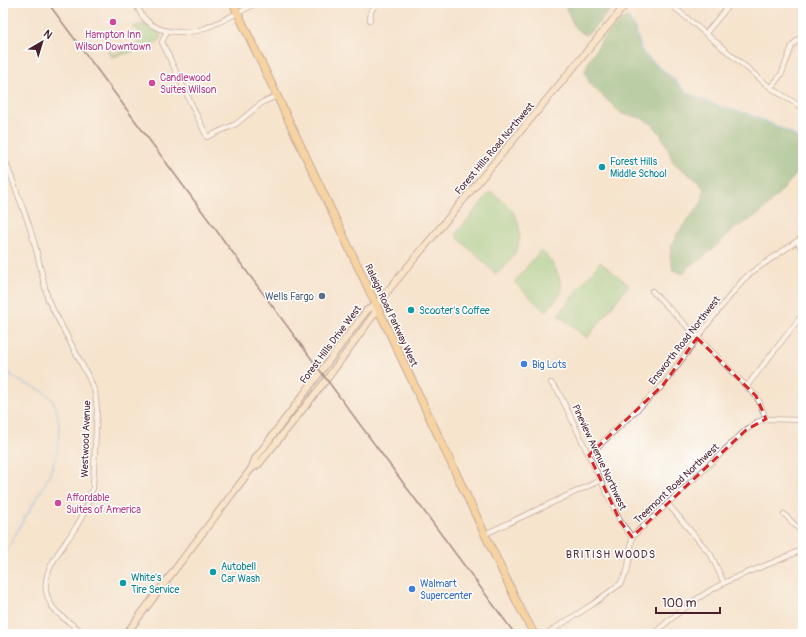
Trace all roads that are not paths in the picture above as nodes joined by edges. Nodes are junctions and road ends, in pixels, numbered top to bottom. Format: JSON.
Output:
{"nodes":[{"id":1,"x":136,"y":3,"type":"edge"},
{"id":2,"x":233,"y":3,"type":"edge"},
{"id":3,"x":257,"y":3,"type":"edge"},
{"id":4,"x":377,"y":3,"type":"edge"},
{"id":5,"x":627,"y":3,"type":"edge"},
{"id":6,"x":670,"y":3,"type":"edge"},
{"id":7,"x":731,"y":3,"type":"edge"},
{"id":8,"x":238,"y":12,"type":"junction"},
{"id":9,"x":370,"y":20,"type":"dead end"},
{"id":10,"x":167,"y":31,"type":"junction"},
{"id":11,"x":706,"y":33,"type":"junction"},
{"id":12,"x":803,"y":34,"type":"edge"},
{"id":13,"x":771,"y":88,"type":"junction"},
{"id":14,"x":277,"y":96,"type":"junction"},
{"id":15,"x":803,"y":108,"type":"edge"},
{"id":16,"x":3,"y":154,"type":"edge"},
{"id":17,"x":803,"y":237,"type":"edge"},
{"id":18,"x":797,"y":241,"type":"junction"},
{"id":19,"x":803,"y":251,"type":"edge"},
{"id":20,"x":652,"y":291,"type":"dead end"},
{"id":21,"x":376,"y":306,"type":"junction"},
{"id":22,"x":803,"y":314,"type":"edge"},
{"id":23,"x":697,"y":338,"type":"junction"},
{"id":24,"x":551,"y":383,"type":"dead end"},
{"id":25,"x":746,"y":386,"type":"junction"},
{"id":26,"x":766,"y":419,"type":"junction"},
{"id":27,"x":803,"y":420,"type":"edge"},
{"id":28,"x":589,"y":455,"type":"junction"},
{"id":29,"x":251,"y":469,"type":"junction"},
{"id":30,"x":601,"y":480,"type":"junction"},
{"id":31,"x":667,"y":503,"type":"junction"},
{"id":32,"x":784,"y":514,"type":"dead end"},
{"id":33,"x":803,"y":532,"type":"edge"},
{"id":34,"x":484,"y":534,"type":"junction"},
{"id":35,"x":632,"y":537,"type":"junction"},
{"id":36,"x":803,"y":549,"type":"edge"},
{"id":37,"x":724,"y":583,"type":"junction"},
{"id":38,"x":659,"y":632,"type":"edge"},
{"id":39,"x":85,"y":634,"type":"edge"},
{"id":40,"x":126,"y":634,"type":"edge"},
{"id":41,"x":534,"y":634,"type":"edge"},
{"id":42,"x":546,"y":634,"type":"edge"},
{"id":43,"x":653,"y":634,"type":"edge"}],
"edges":[{"from":1,"to":10,"type":"street"},
{"from":2,"to":8,"type":"main road","name":"Raleigh Road Parkway West"},
{"from":3,"to":8,"type":"street"},
{"from":4,"to":9,"type":"street"},
{"from":5,"to":21,"type":"main road","name":"Forest Hills Road Northwest"},
{"from":6,"to":11,"type":"street"},
{"from":7,"to":11,"type":"street"},
{"from":8,"to":10,"type":"street"},
{"from":8,"to":14,"type":"main road","name":"Raleigh Road Parkway West"},
{"from":10,"to":14,"type":"street"},
{"from":11,"to":13,"type":"street"},
{"from":12,"to":13,"type":"street"},
{"from":13,"to":15,"type":"street"},
{"from":14,"to":21,"type":"main road","name":"Raleigh Road Parkway West"},
{"from":16,"to":39,"type":"street","name":"Westwood Avenue"},
{"from":17,"to":18,"type":"street","name":"Ensworth Road Northwest"},
{"from":18,"to":19,"type":"street"},
{"from":18,"to":23,"type":"street","name":"Ensworth Road Northwest"},
{"from":20,"to":23,"type":"street"},
{"from":21,"to":29,"type":"main road","name":"Forest Hills Drive West"},
{"from":21,"to":29,"type":"main road","name":"Forest Hills Drive West"},
{"from":21,"to":34,"type":"main road","name":"Raleigh Road Parkway West"},
{"from":22,"to":25,"type":"street"},
{"from":23,"to":25,"type":"street"},
{"from":23,"to":28,"type":"street","name":"Ensworth Road Northwest"},
{"from":24,"to":28,"type":"street","name":"Pineview Avenue Northwest"},
{"from":25,"to":26,"type":"street"},
{"from":26,"to":27,"type":"street"},
{"from":26,"to":31,"type":"street","name":"Treemont Road Northwest"},
{"from":28,"to":30,"type":"street","name":"Pineview Avenue Northwest"},
{"from":29,"to":40,"type":"main road","name":"Forest Hills Drive West"},
{"from":30,"to":34,"type":"street"},
{"from":30,"to":35,"type":"street","name":"Pineview Avenue Northwest"},
{"from":31,"to":35,"type":"street","name":"Treemont Road Northwest"},
{"from":31,"to":37,"type":"street"},
{"from":32,"to":33,"type":"street"},
{"from":34,"to":41,"type":"main road","name":"Raleigh Road Parkway West"},
{"from":35,"to":42,"type":"street","name":"Treemont Road Northwest"},
{"from":36,"to":37,"type":"street"},
{"from":37,"to":38,"type":"street"},
{"from":38,"to":43,"type":"street"}]}
